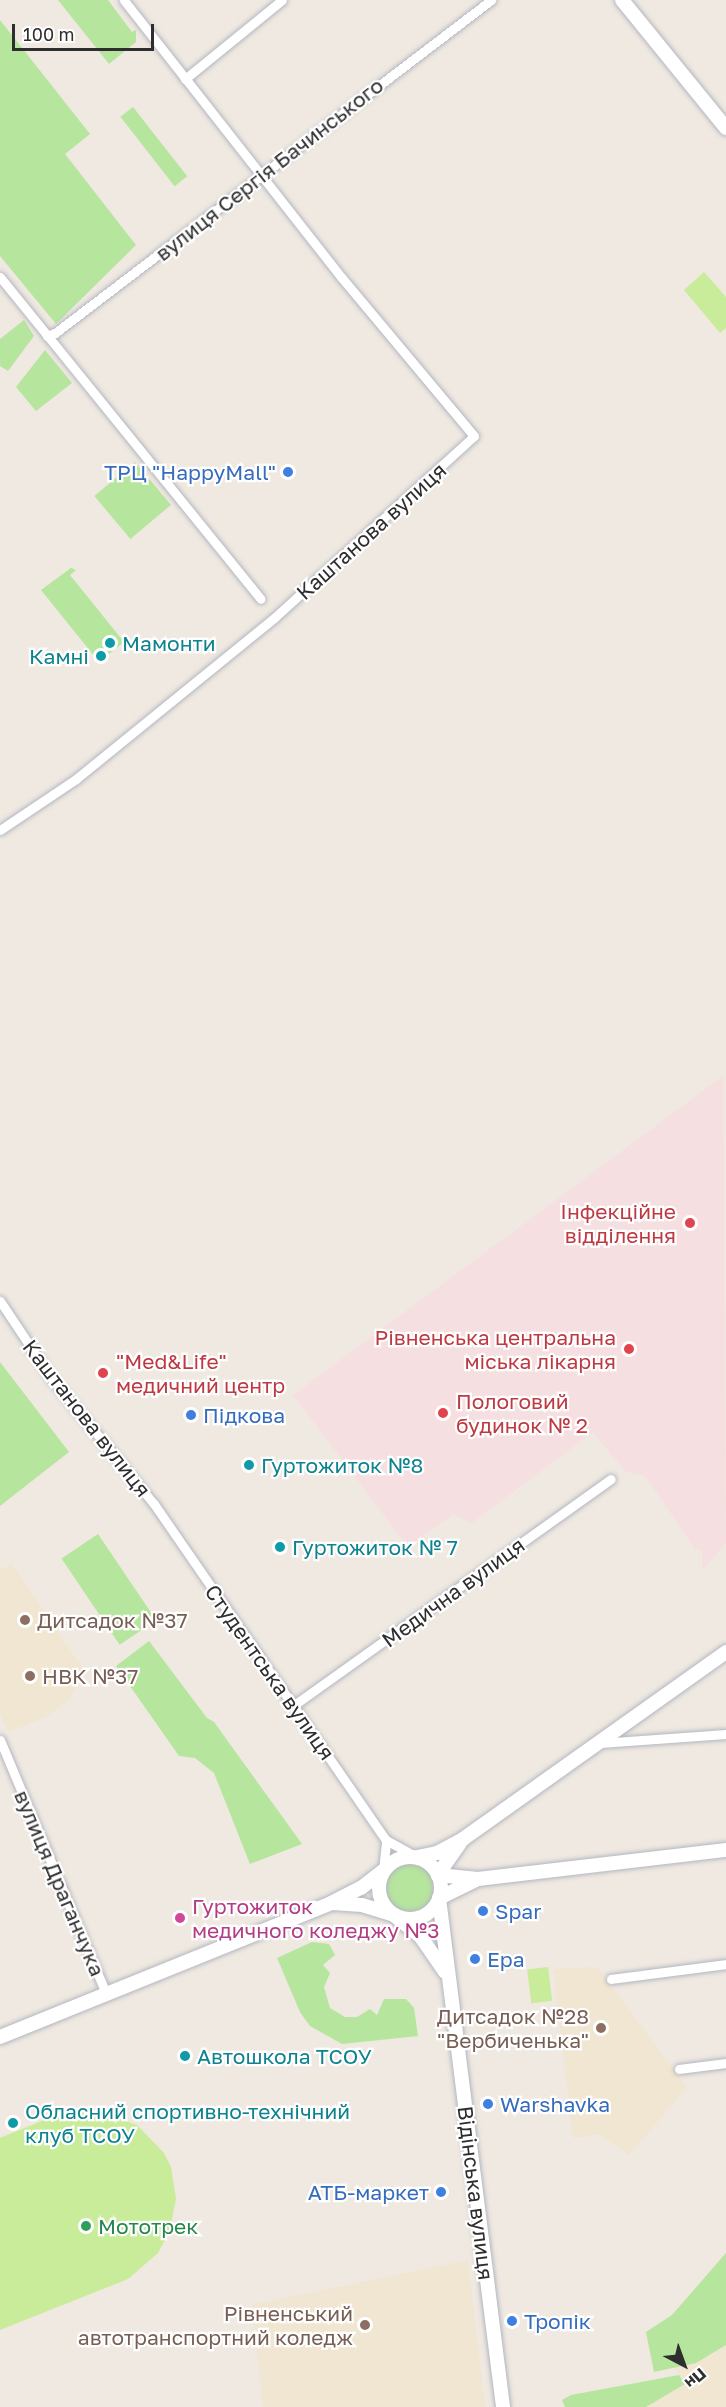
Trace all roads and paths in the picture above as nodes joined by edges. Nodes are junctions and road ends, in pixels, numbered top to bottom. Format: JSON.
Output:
{"nodes":[{"id":1,"x":124,"y":0,"type":"edge"},
{"id":2,"x":282,"y":0,"type":"edge"},
{"id":3,"x":491,"y":0,"type":"edge"},
{"id":4,"x":622,"y":0,"type":"edge"},
{"id":5,"x":185,"y":79,"type":"junction"},
{"id":6,"x":726,"y":128,"type":"edge"},
{"id":7,"x":260,"y":175,"type":"junction"},
{"id":8,"x":0,"y":278,"type":"edge"},
{"id":9,"x":47,"y":336,"type":"junction"},
{"id":10,"x":261,"y":599,"type":"dead end"},
{"id":11,"x":0,"y":830,"type":"edge"},
{"id":12,"x":0,"y":1301,"type":"edge"},
{"id":13,"x":611,"y":1479,"type":"dead end"},
{"id":14,"x":154,"y":1504,"type":"joint"},
{"id":15,"x":726,"y":1652,"type":"edge"},
{"id":16,"x":294,"y":1705,"type":"junction"},
{"id":17,"x":726,"y":1734,"type":"edge"},
{"id":18,"x":0,"y":1740,"type":"edge"},
{"id":19,"x":600,"y":1743,"type":"junction"},
{"id":20,"x":463,"y":1839,"type":"junction"},
{"id":21,"x":386,"y":1840,"type":"junction"},
{"id":22,"x":726,"y":1850,"type":"edge"},
{"id":23,"x":417,"y":1857,"type":"junction"},
{"id":24,"x":383,"y":1871,"type":"junction"},
{"id":25,"x":438,"y":1875,"type":"junction"},
{"id":26,"x":478,"y":1879,"type":"junction"},
{"id":27,"x":439,"y":1898,"type":"junction"},
{"id":28,"x":331,"y":1903,"type":"junction"},
{"id":29,"x":394,"y":1915,"type":"junction"},
{"id":30,"x":726,"y":1964,"type":"edge"},
{"id":31,"x":611,"y":1979,"type":"dead end"},
{"id":32,"x":449,"y":1980,"type":"junction"},
{"id":33,"x":106,"y":1993,"type":"junction"},
{"id":34,"x":0,"y":2037,"type":"edge"},
{"id":35,"x":726,"y":2063,"type":"edge"},
{"id":36,"x":679,"y":2069,"type":"dead end"},
{"id":37,"x":503,"y":2407,"type":"edge"}],
"edges":[{"from":1,"to":5,"type":"street"},
{"from":2,"to":5,"type":"street"},
{"from":3,"to":7,"type":"street","name":"вулиця Сергія Бачинського"},
{"from":4,"to":6,"type":"main road"},
{"from":5,"to":7,"type":"street"},
{"from":7,"to":9,"type":"street","name":"вулиця Сергія Бачинського"},
{"from":7,"to":11,"type":"street","name":"Каштанова вулиця"},
{"from":8,"to":9,"type":"street"},
{"from":9,"to":10,"type":"street"},
{"from":12,"to":14,"type":"street","name":"Каштанова вулиця"},
{"from":13,"to":16,"type":"street","name":"Медична вулиця"},
{"from":14,"to":16,"type":"street","name":"Студентська вулиця"},
{"from":15,"to":19,"type":"main road"},
{"from":16,"to":21,"type":"street","name":"Студентська вулиця"},
{"from":17,"to":19,"type":"street"},
{"from":18,"to":33,"type":"street","name":"вулиця Драганчука"},
{"from":19,"to":20,"type":"main road"},
{"from":20,"to":23,"type":"main road"},
{"from":20,"to":25,"type":"main road"},
{"from":21,"to":23,"type":"street"},
{"from":21,"to":24,"type":"street"},
{"from":22,"to":26,"type":"main road"},
{"from":23,"to":24,"type":"main road"},
{"from":23,"to":25,"type":"main road"},
{"from":24,"to":28,"type":"main road"},
{"from":24,"to":29,"type":"main road"},
{"from":25,"to":26,"type":"main road"},
{"from":25,"to":27,"type":"main road"},
{"from":26,"to":27,"type":"main road"},
{"from":27,"to":29,"type":"main road"},
{"from":27,"to":32,"type":"main road","name":"Відінська вулиця"},
{"from":28,"to":29,"type":"main road"},
{"from":28,"to":33,"type":"main road"},
{"from":29,"to":32,"type":"main road","name":"Відінська вулиця"},
{"from":30,"to":31,"type":"street"},
{"from":32,"to":37,"type":"main road","name":"Відінська вулиця"},
{"from":33,"to":34,"type":"main road"},
{"from":35,"to":36,"type":"street"}]}
